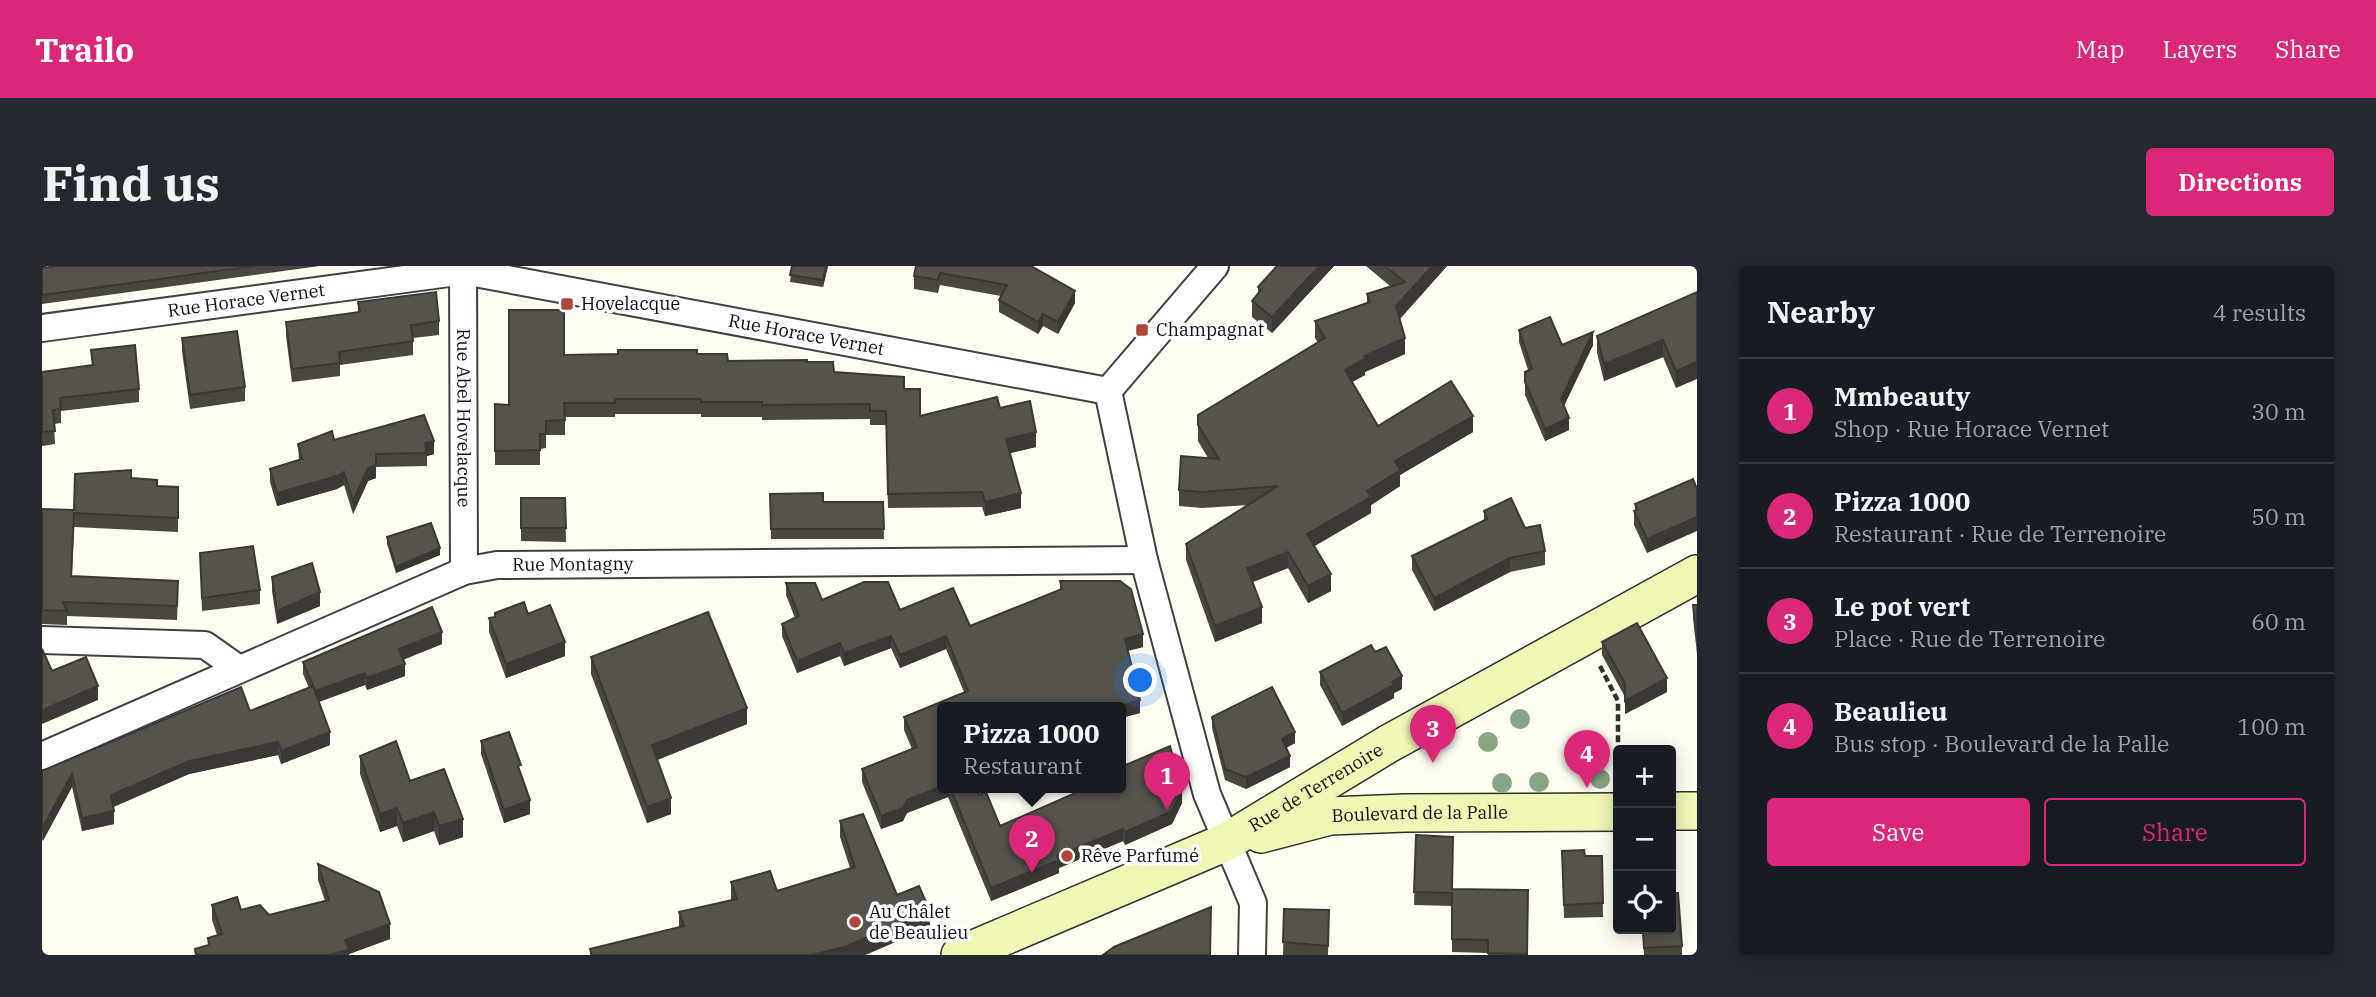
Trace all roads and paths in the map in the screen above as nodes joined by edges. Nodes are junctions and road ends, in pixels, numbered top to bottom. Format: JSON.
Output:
{"nodes":[{"id":1,"x":1216,"y":266,"type":"edge"},
{"id":2,"x":464,"y":268,"type":"edge"},
{"id":3,"x":42,"y":328,"type":"edge"},
{"id":4,"x":1108,"y":391,"type":"junction"},
{"id":5,"x":1144,"y":561,"type":"junction"},
{"id":6,"x":464,"y":571,"type":"junction"},
{"id":7,"x":1697,"y":574,"type":"edge"},
{"id":8,"x":1584,"y":636,"type":"junction"},
{"id":9,"x":42,"y":640,"type":"edge"},
{"id":10,"x":239,"y":669,"type":"junction"},
{"id":11,"x":42,"y":756,"type":"edge"},
{"id":12,"x":1618,"y":808,"type":"edge"},
{"id":13,"x":1676,"y":811,"type":"edge"},
{"id":14,"x":1697,"y":811,"type":"edge"},
{"id":15,"x":1613,"y":812,"type":"edge"},
{"id":16,"x":1226,"y":842,"type":"junction"},
{"id":17,"x":960,"y":955,"type":"edge"},
{"id":18,"x":1252,"y":955,"type":"edge"}],
"edges":[{"from":1,"to":4,"type":"street"},
{"from":2,"to":3,"type":"street","name":"Rue Horace Vernet"},
{"from":2,"to":4,"type":"street","name":"Rue Horace Vernet"},
{"from":2,"to":6,"type":"street","name":"Rue Abel Hovelacque"},
{"from":4,"to":5,"type":"street"},
{"from":5,"to":6,"type":"street","name":"Rue Montagny"},
{"from":5,"to":16,"type":"street"},
{"from":6,"to":10,"type":"street","name":"Rue Montagny"},
{"from":7,"to":8,"type":"street","name":"Rue de Terrenoire"},
{"from":8,"to":12,"type":"path"},
{"from":8,"to":16,"type":"street","name":"Rue de Terrenoire"},
{"from":9,"to":10,"type":"street"},
{"from":10,"to":11,"type":"street","name":"Rue Montagny"},
{"from":13,"to":14,"type":"street"},
{"from":15,"to":16,"type":"street","name":"Boulevard de la Palle"},
{"from":16,"to":17,"type":"street","name":"Rue de Terrenoire"},
{"from":16,"to":18,"type":"street"}]}
